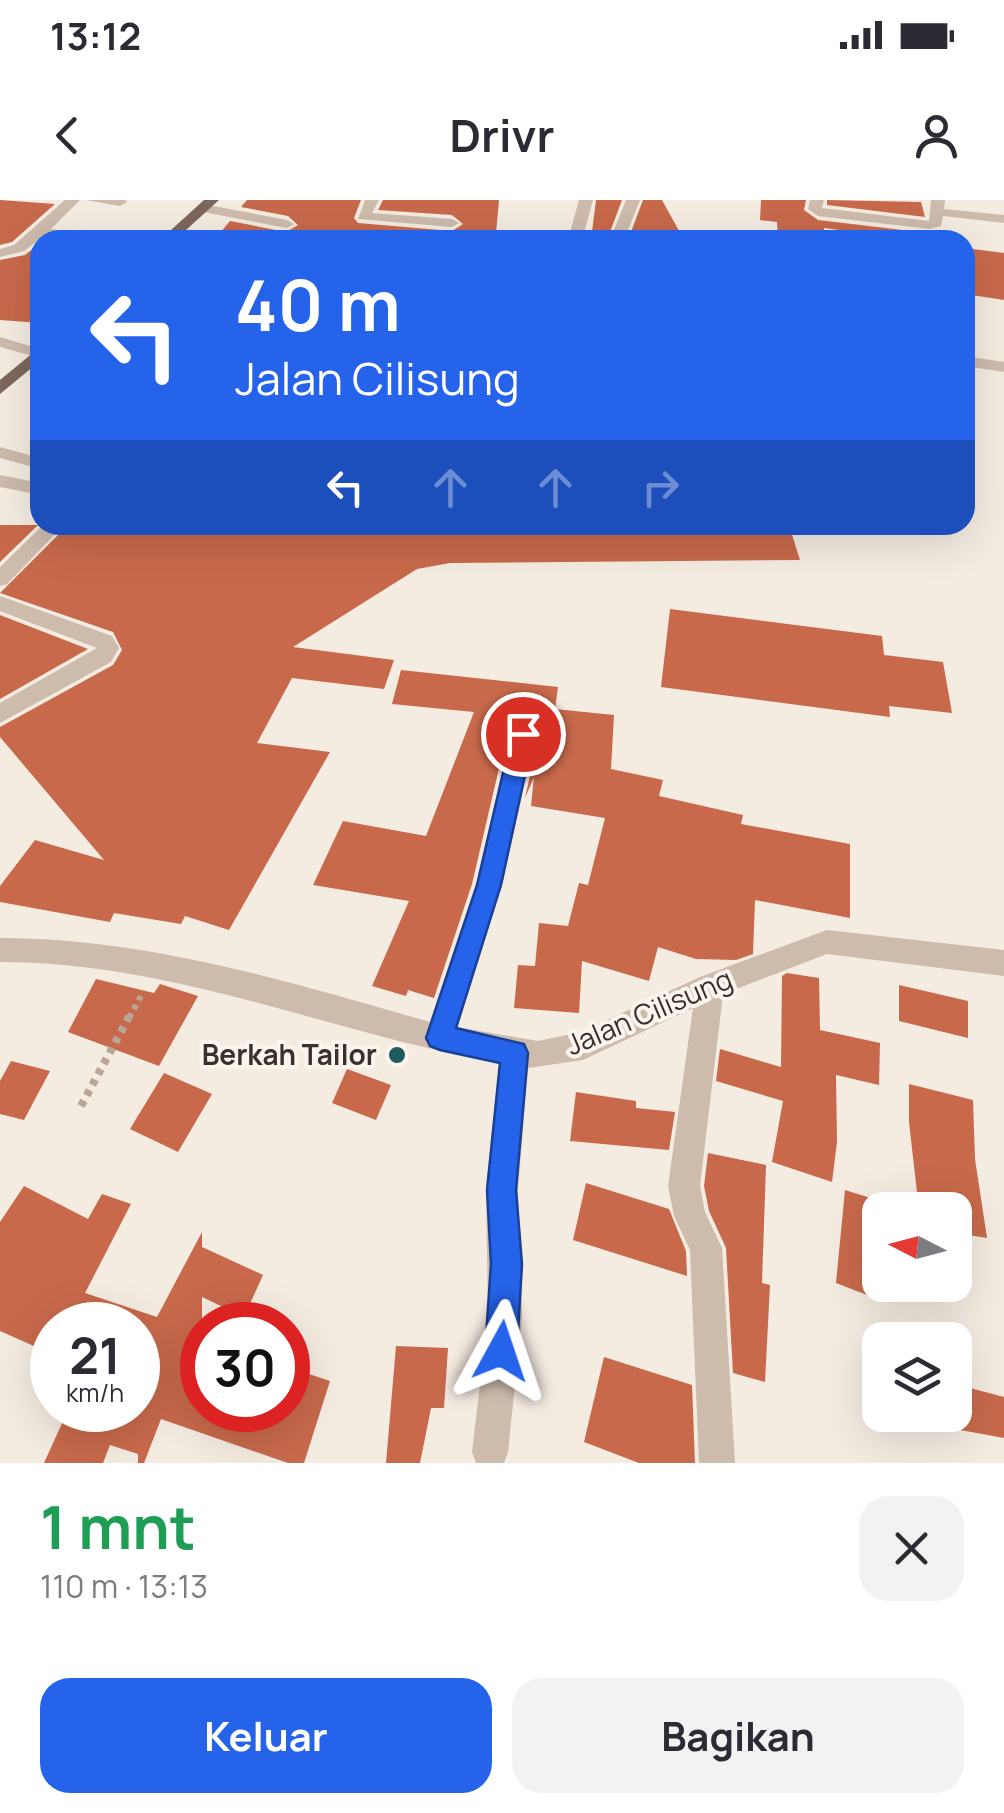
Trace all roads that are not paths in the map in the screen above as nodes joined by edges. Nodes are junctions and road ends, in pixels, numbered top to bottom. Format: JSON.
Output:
{"nodes":[{"id":1,"x":73,"y":200,"type":"edge"},
{"id":2,"x":93,"y":200,"type":"edge"},
{"id":3,"x":372,"y":200,"type":"edge"},
{"id":4,"x":586,"y":200,"type":"edge"},
{"id":5,"x":634,"y":200,"type":"edge"},
{"id":6,"x":817,"y":200,"type":"edge"},
{"id":7,"x":120,"y":202,"type":"edge"},
{"id":8,"x":208,"y":204,"type":"edge"},
{"id":9,"x":938,"y":206,"type":"edge"},
{"id":10,"x":1004,"y":220,"type":"edge"},
{"id":11,"x":452,"y":222,"type":"dead end"},
{"id":12,"x":287,"y":224,"type":"dead end"},
{"id":13,"x":42,"y":230,"type":"edge"},
{"id":14,"x":178,"y":230,"type":"edge"},
{"id":15,"x":578,"y":230,"type":"edge"},
{"id":16,"x":621,"y":230,"type":"edge"},
{"id":17,"x":30,"y":240,"type":"edge"},
{"id":18,"x":0,"y":253,"type":"edge"},
{"id":19,"x":0,"y":342,"type":"edge"},
{"id":20,"x":30,"y":355,"type":"edge"},
{"id":21,"x":0,"y":357,"type":"edge"},
{"id":22,"x":30,"y":357,"type":"edge"},
{"id":23,"x":30,"y":362,"type":"edge"},
{"id":24,"x":975,"y":362,"type":"edge"},
{"id":25,"x":1004,"y":367,"type":"edge"},
{"id":26,"x":0,"y":389,"type":"edge"},
{"id":27,"x":0,"y":452,"type":"edge"},
{"id":28,"x":30,"y":461,"type":"edge"},
{"id":29,"x":0,"y":481,"type":"edge"},
{"id":30,"x":30,"y":487,"type":"edge"},
{"id":31,"x":44,"y":535,"type":"edge"},
{"id":32,"x":0,"y":579,"type":"edge"},
{"id":33,"x":0,"y":603,"type":"edge"},
{"id":34,"x":0,"y":714,"type":"edge"},
{"id":35,"x":523,"y":734,"type":"dead end"},
{"id":36,"x":0,"y":950,"type":"edge"},
{"id":37,"x":1004,"y":963,"type":"edge"},
{"id":38,"x":710,"y":986,"type":"junction"},
{"id":39,"x":440,"y":1038,"type":"junction"},
{"id":40,"x":514,"y":1053,"type":"junction"},
{"id":41,"x":490,"y":1452,"type":"dead end"},
{"id":42,"x":717,"y":1463,"type":"edge"}],
"edges":[{"from":1,"to":13,"type":"street"},
{"from":2,"to":7,"type":"street"},
{"from":3,"to":11,"type":"street"},
{"from":4,"to":15,"type":"street"},
{"from":5,"to":16,"type":"street"},
{"from":6,"to":9,"type":"street"},
{"from":8,"to":12,"type":"street"},
{"from":8,"to":14,"type":"main road"},
{"from":9,"to":10,"type":"street"},
{"from":17,"to":18,"type":"street"},
{"from":19,"to":20,"type":"street"},
{"from":21,"to":22,"type":"street"},
{"from":23,"to":26,"type":"main road"},
{"from":24,"to":25,"type":"street"},
{"from":27,"to":28,"type":"street"},
{"from":29,"to":30,"type":"street"},
{"from":31,"to":32,"type":"street"},
{"from":33,"to":34,"type":"street"},
{"from":35,"to":39,"type":"street"},
{"from":36,"to":39,"type":"street","name":"Jalan Cilisung"},
{"from":37,"to":38,"type":"street","name":"Jalan Cilisung"},
{"from":38,"to":40,"type":"street","name":"Jalan Cilisung"},
{"from":38,"to":42,"type":"street"},
{"from":39,"to":40,"type":"street","name":"Jalan Cilisung"},
{"from":40,"to":41,"type":"street"}]}
